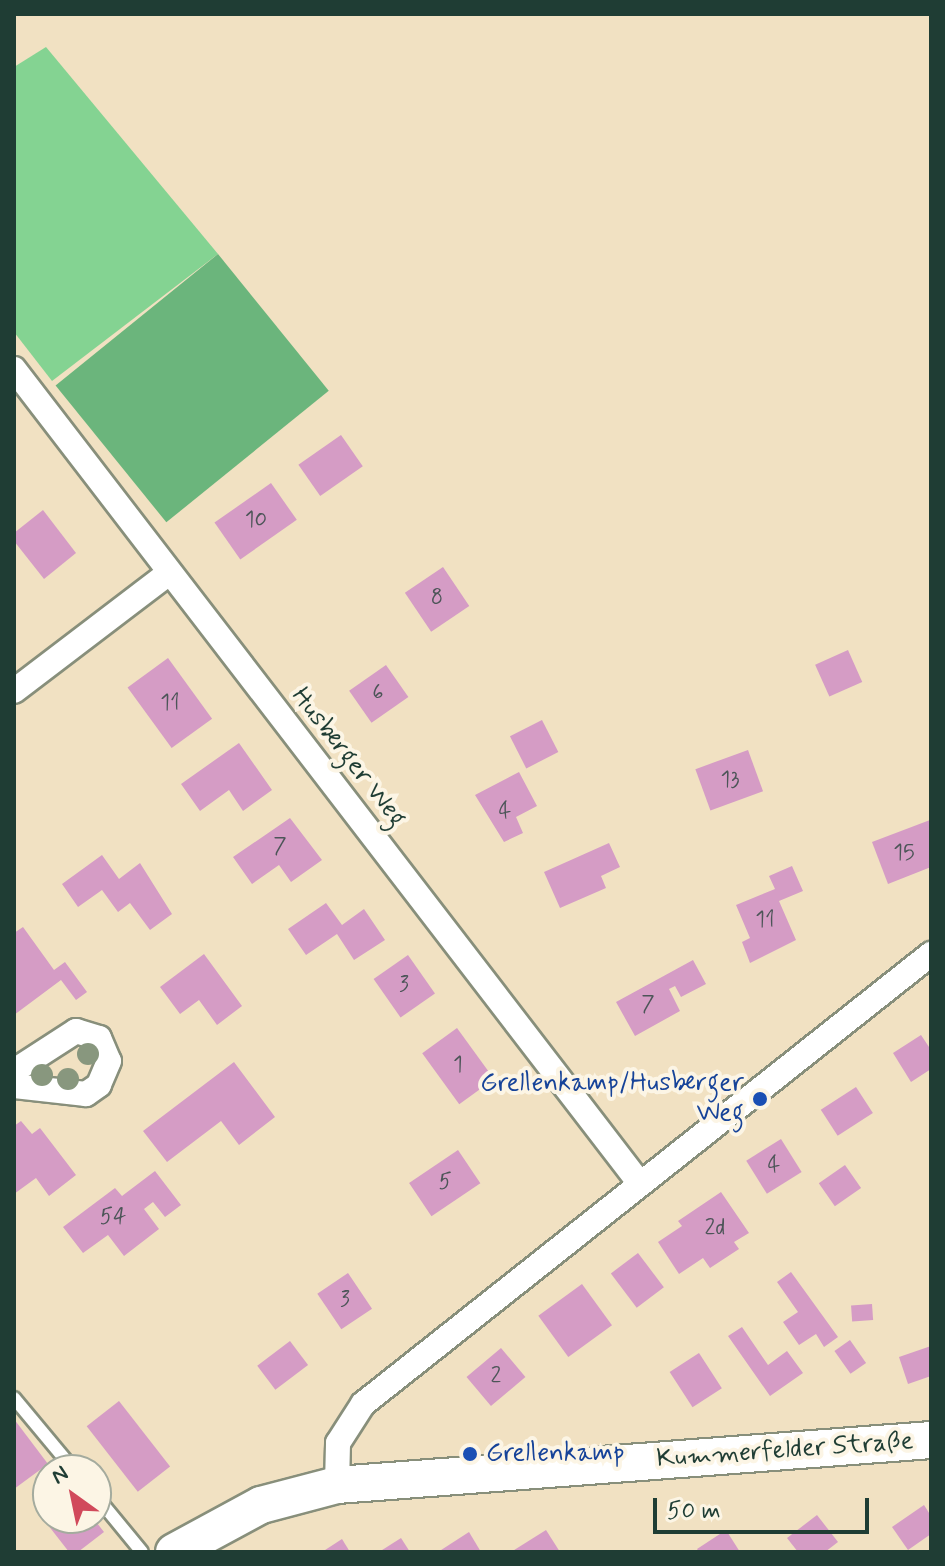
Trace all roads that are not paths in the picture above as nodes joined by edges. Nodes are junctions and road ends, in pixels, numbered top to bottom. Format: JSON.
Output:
{"nodes":[{"id":1,"x":14,"y":369,"type":"edge"},
{"id":2,"x":169,"y":573,"type":"junction"},
{"id":3,"x":14,"y":691,"type":"edge"},
{"id":4,"x":931,"y":954,"type":"edge"},
{"id":5,"x":14,"y":1071,"type":"edge"},
{"id":6,"x":14,"y":1086,"type":"edge"},
{"id":7,"x":638,"y":1181,"type":"junction"},
{"id":8,"x":14,"y":1398,"type":"edge"},
{"id":9,"x":931,"y":1440,"type":"edge"},
{"id":10,"x":61,"y":1454,"type":"edge"},
{"id":11,"x":337,"y":1485,"type":"junction"},
{"id":12,"x":112,"y":1515,"type":"edge"},
{"id":13,"x":142,"y":1552,"type":"edge"},
{"id":14,"x":174,"y":1552,"type":"edge"}],
"edges":[{"from":1,"to":2,"type":"street","name":"Husberger Weg"},
{"from":2,"to":3,"type":"street"},
{"from":2,"to":7,"type":"street","name":"Husberger Weg"},
{"from":4,"to":7,"type":"street"},
{"from":5,"to":6,"type":"street"},
{"from":7,"to":11,"type":"street"},
{"from":8,"to":10,"type":"lane"},
{"from":9,"to":11,"type":"street","name":"Kummerfelder Straße"},
{"from":11,"to":14,"type":"street","name":"Kummerfelder Straße"},
{"from":12,"to":13,"type":"lane"}]}
